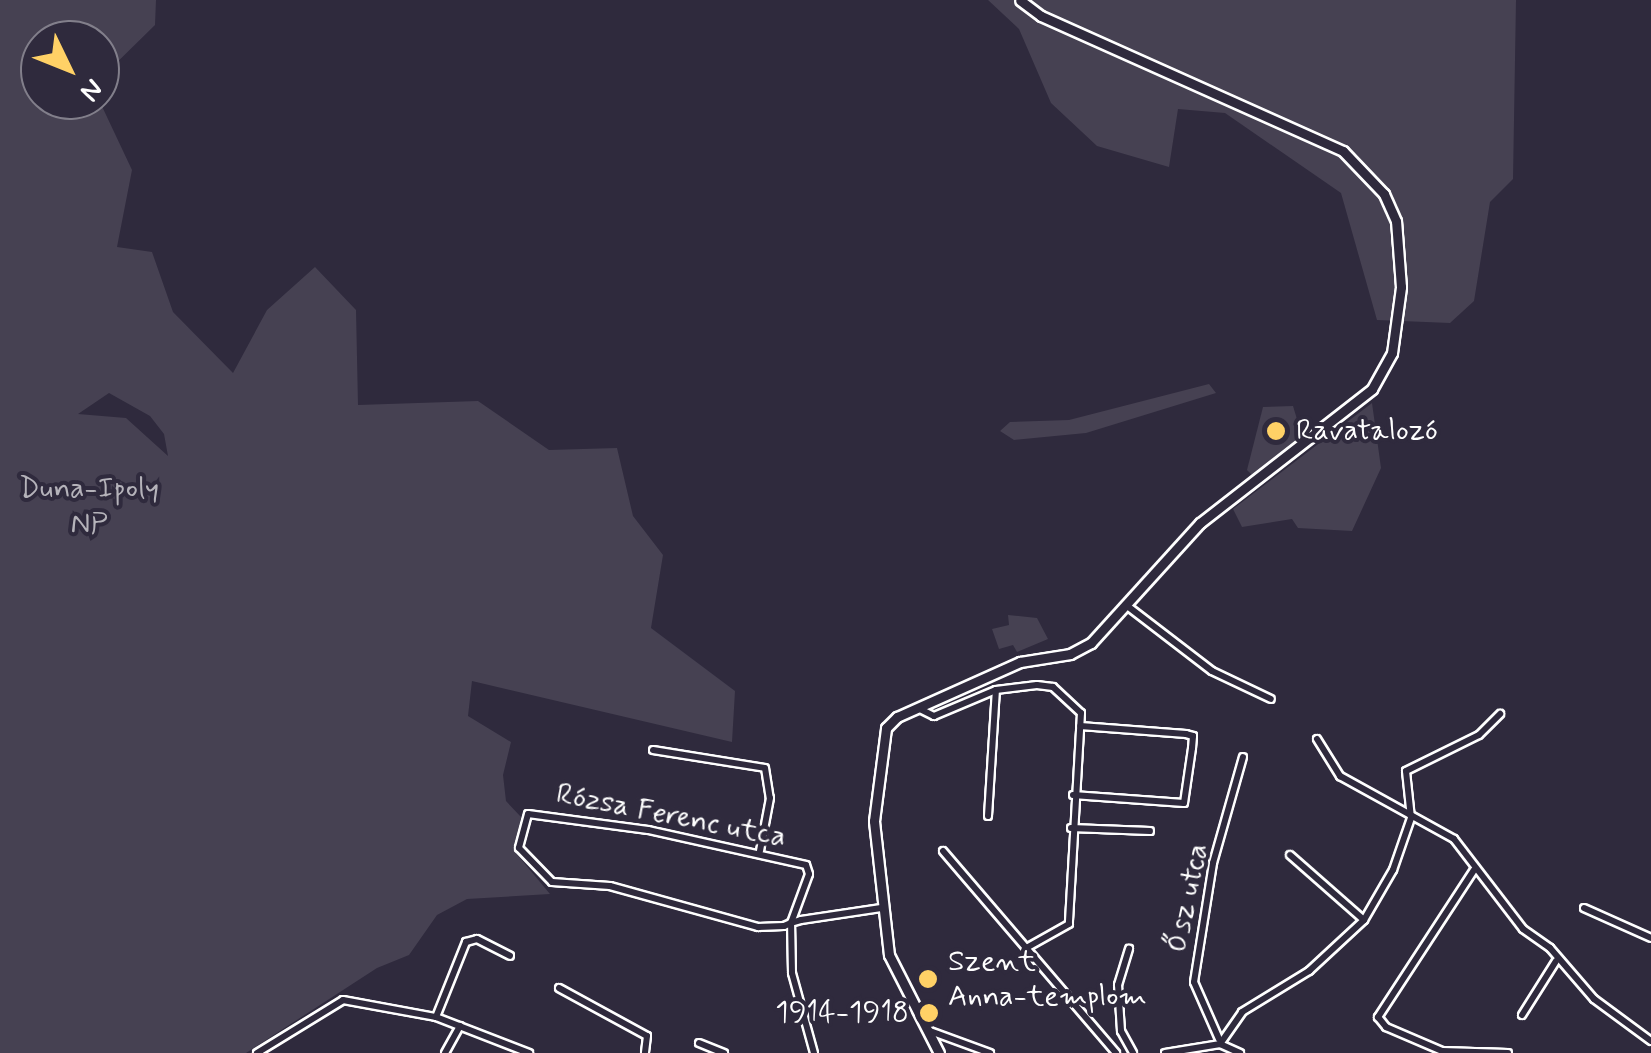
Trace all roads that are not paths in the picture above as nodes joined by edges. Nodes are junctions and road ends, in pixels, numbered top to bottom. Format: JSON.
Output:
{"nodes":[{"id":1,"x":1020,"y":0,"type":"edge"},
{"id":2,"x":1126,"y":605,"type":"junction"},
{"id":3,"x":996,"y":690,"type":"junction"},
{"id":4,"x":1270,"y":698,"type":"dead end"},
{"id":5,"x":918,"y":706,"type":"junction"},
{"id":6,"x":1500,"y":714,"type":"dead end"},
{"id":7,"x":1079,"y":727,"type":"junction"},
{"id":8,"x":1317,"y":739,"type":"dead end"},
{"id":9,"x":653,"y":750,"type":"dead end"},
{"id":10,"x":1242,"y":758,"type":"dead end"},
{"id":11,"x":1073,"y":795,"type":"junction"},
{"id":12,"x":988,"y":816,"type":"dead end"},
{"id":13,"x":1410,"y":818,"type":"junction"},
{"id":14,"x":1072,"y":828,"type":"junction"},
{"id":15,"x":1150,"y":832,"type":"dead end"},
{"id":16,"x":943,"y":851,"type":"dead end"},
{"id":17,"x":760,"y":852,"type":"junction"},
{"id":18,"x":1290,"y":855,"type":"dead end"},
{"id":19,"x":1474,"y":870,"type":"junction"},
{"id":20,"x":881,"y":908,"type":"junction"},
{"id":21,"x":1584,"y":908,"type":"dead end"},
{"id":22,"x":1364,"y":920,"type":"junction"},
{"id":23,"x":791,"y":923,"type":"junction"},
{"id":24,"x":1651,"y":938,"type":"edge"},
{"id":25,"x":1028,"y":947,"type":"junction"},
{"id":26,"x":1129,"y":949,"type":"dead end"},
{"id":27,"x":510,"y":956,"type":"dead end"},
{"id":28,"x":1556,"y":961,"type":"junction"},
{"id":29,"x":559,"y":988,"type":"dead end"},
{"id":30,"x":1522,"y":1015,"type":"dead end"},
{"id":31,"x":436,"y":1017,"type":"junction"},
{"id":32,"x":460,"y":1026,"type":"junction"},
{"id":33,"x":1120,"y":1030,"type":"junction"},
{"id":34,"x":930,"y":1031,"type":"junction"},
{"id":35,"x":1107,"y":1038,"type":"junction"},
{"id":36,"x":1651,"y":1042,"type":"edge"},
{"id":37,"x":700,"y":1043,"type":"dead end"},
{"id":38,"x":1220,"y":1044,"type":"junction"},
{"id":39,"x":1443,"y":1052,"type":"edge"},
{"id":40,"x":256,"y":1053,"type":"edge"},
{"id":41,"x":445,"y":1053,"type":"edge"},
{"id":42,"x":530,"y":1053,"type":"edge"},
{"id":43,"x":646,"y":1053,"type":"edge"},
{"id":44,"x":724,"y":1053,"type":"edge"},
{"id":45,"x":814,"y":1053,"type":"edge"},
{"id":46,"x":939,"y":1053,"type":"edge"},
{"id":47,"x":990,"y":1053,"type":"edge"},
{"id":48,"x":1116,"y":1053,"type":"edge"},
{"id":49,"x":1133,"y":1053,"type":"edge"},
{"id":50,"x":1165,"y":1053,"type":"edge"},
{"id":51,"x":1240,"y":1053,"type":"edge"},
{"id":52,"x":1508,"y":1053,"type":"edge"}],
"edges":[{"from":1,"to":2,"type":"main road"},
{"from":2,"to":4,"type":"street"},
{"from":2,"to":5,"type":"main road"},
{"from":3,"to":5,"type":"street"},
{"from":3,"to":7,"type":"street"},
{"from":3,"to":12,"type":"street"},
{"from":5,"to":20,"type":"main road"},
{"from":6,"to":13,"type":"street"},
{"from":7,"to":11,"type":"street"},
{"from":7,"to":11,"type":"street"},
{"from":8,"to":13,"type":"street"},
{"from":9,"to":17,"type":"street"},
{"from":10,"to":38,"type":"street","name":"Ősz utca"},
{"from":11,"to":14,"type":"street"},
{"from":13,"to":19,"type":"street"},
{"from":13,"to":22,"type":"street"},
{"from":14,"to":15,"type":"street"},
{"from":14,"to":25,"type":"street"},
{"from":16,"to":25,"type":"street"},
{"from":17,"to":23,"type":"street","name":"Rózsa Ferenc utca"},
{"from":17,"to":23,"type":"street","name":"Rózsa Ferenc utca"},
{"from":18,"to":22,"type":"street"},
{"from":19,"to":28,"type":"street"},
{"from":19,"to":39,"type":"street"},
{"from":20,"to":23,"type":"street"},
{"from":20,"to":34,"type":"main road"},
{"from":21,"to":24,"type":"street"},
{"from":22,"to":38,"type":"street"},
{"from":23,"to":45,"type":"street"},
{"from":25,"to":35,"type":"street"},
{"from":26,"to":33,"type":"street"},
{"from":27,"to":31,"type":"street"},
{"from":28,"to":30,"type":"street"},
{"from":28,"to":36,"type":"street"},
{"from":29,"to":43,"type":"street"},
{"from":31,"to":32,"type":"street"},
{"from":31,"to":40,"type":"street"},
{"from":32,"to":41,"type":"street"},
{"from":32,"to":42,"type":"street"},
{"from":33,"to":35,"type":"street"},
{"from":33,"to":49,"type":"street"},
{"from":34,"to":46,"type":"main road"},
{"from":34,"to":47,"type":"street"},
{"from":35,"to":48,"type":"street"},
{"from":37,"to":44,"type":"street"},
{"from":38,"to":50,"type":"street"},
{"from":38,"to":51,"type":"street"},
{"from":39,"to":52,"type":"street"}]}
